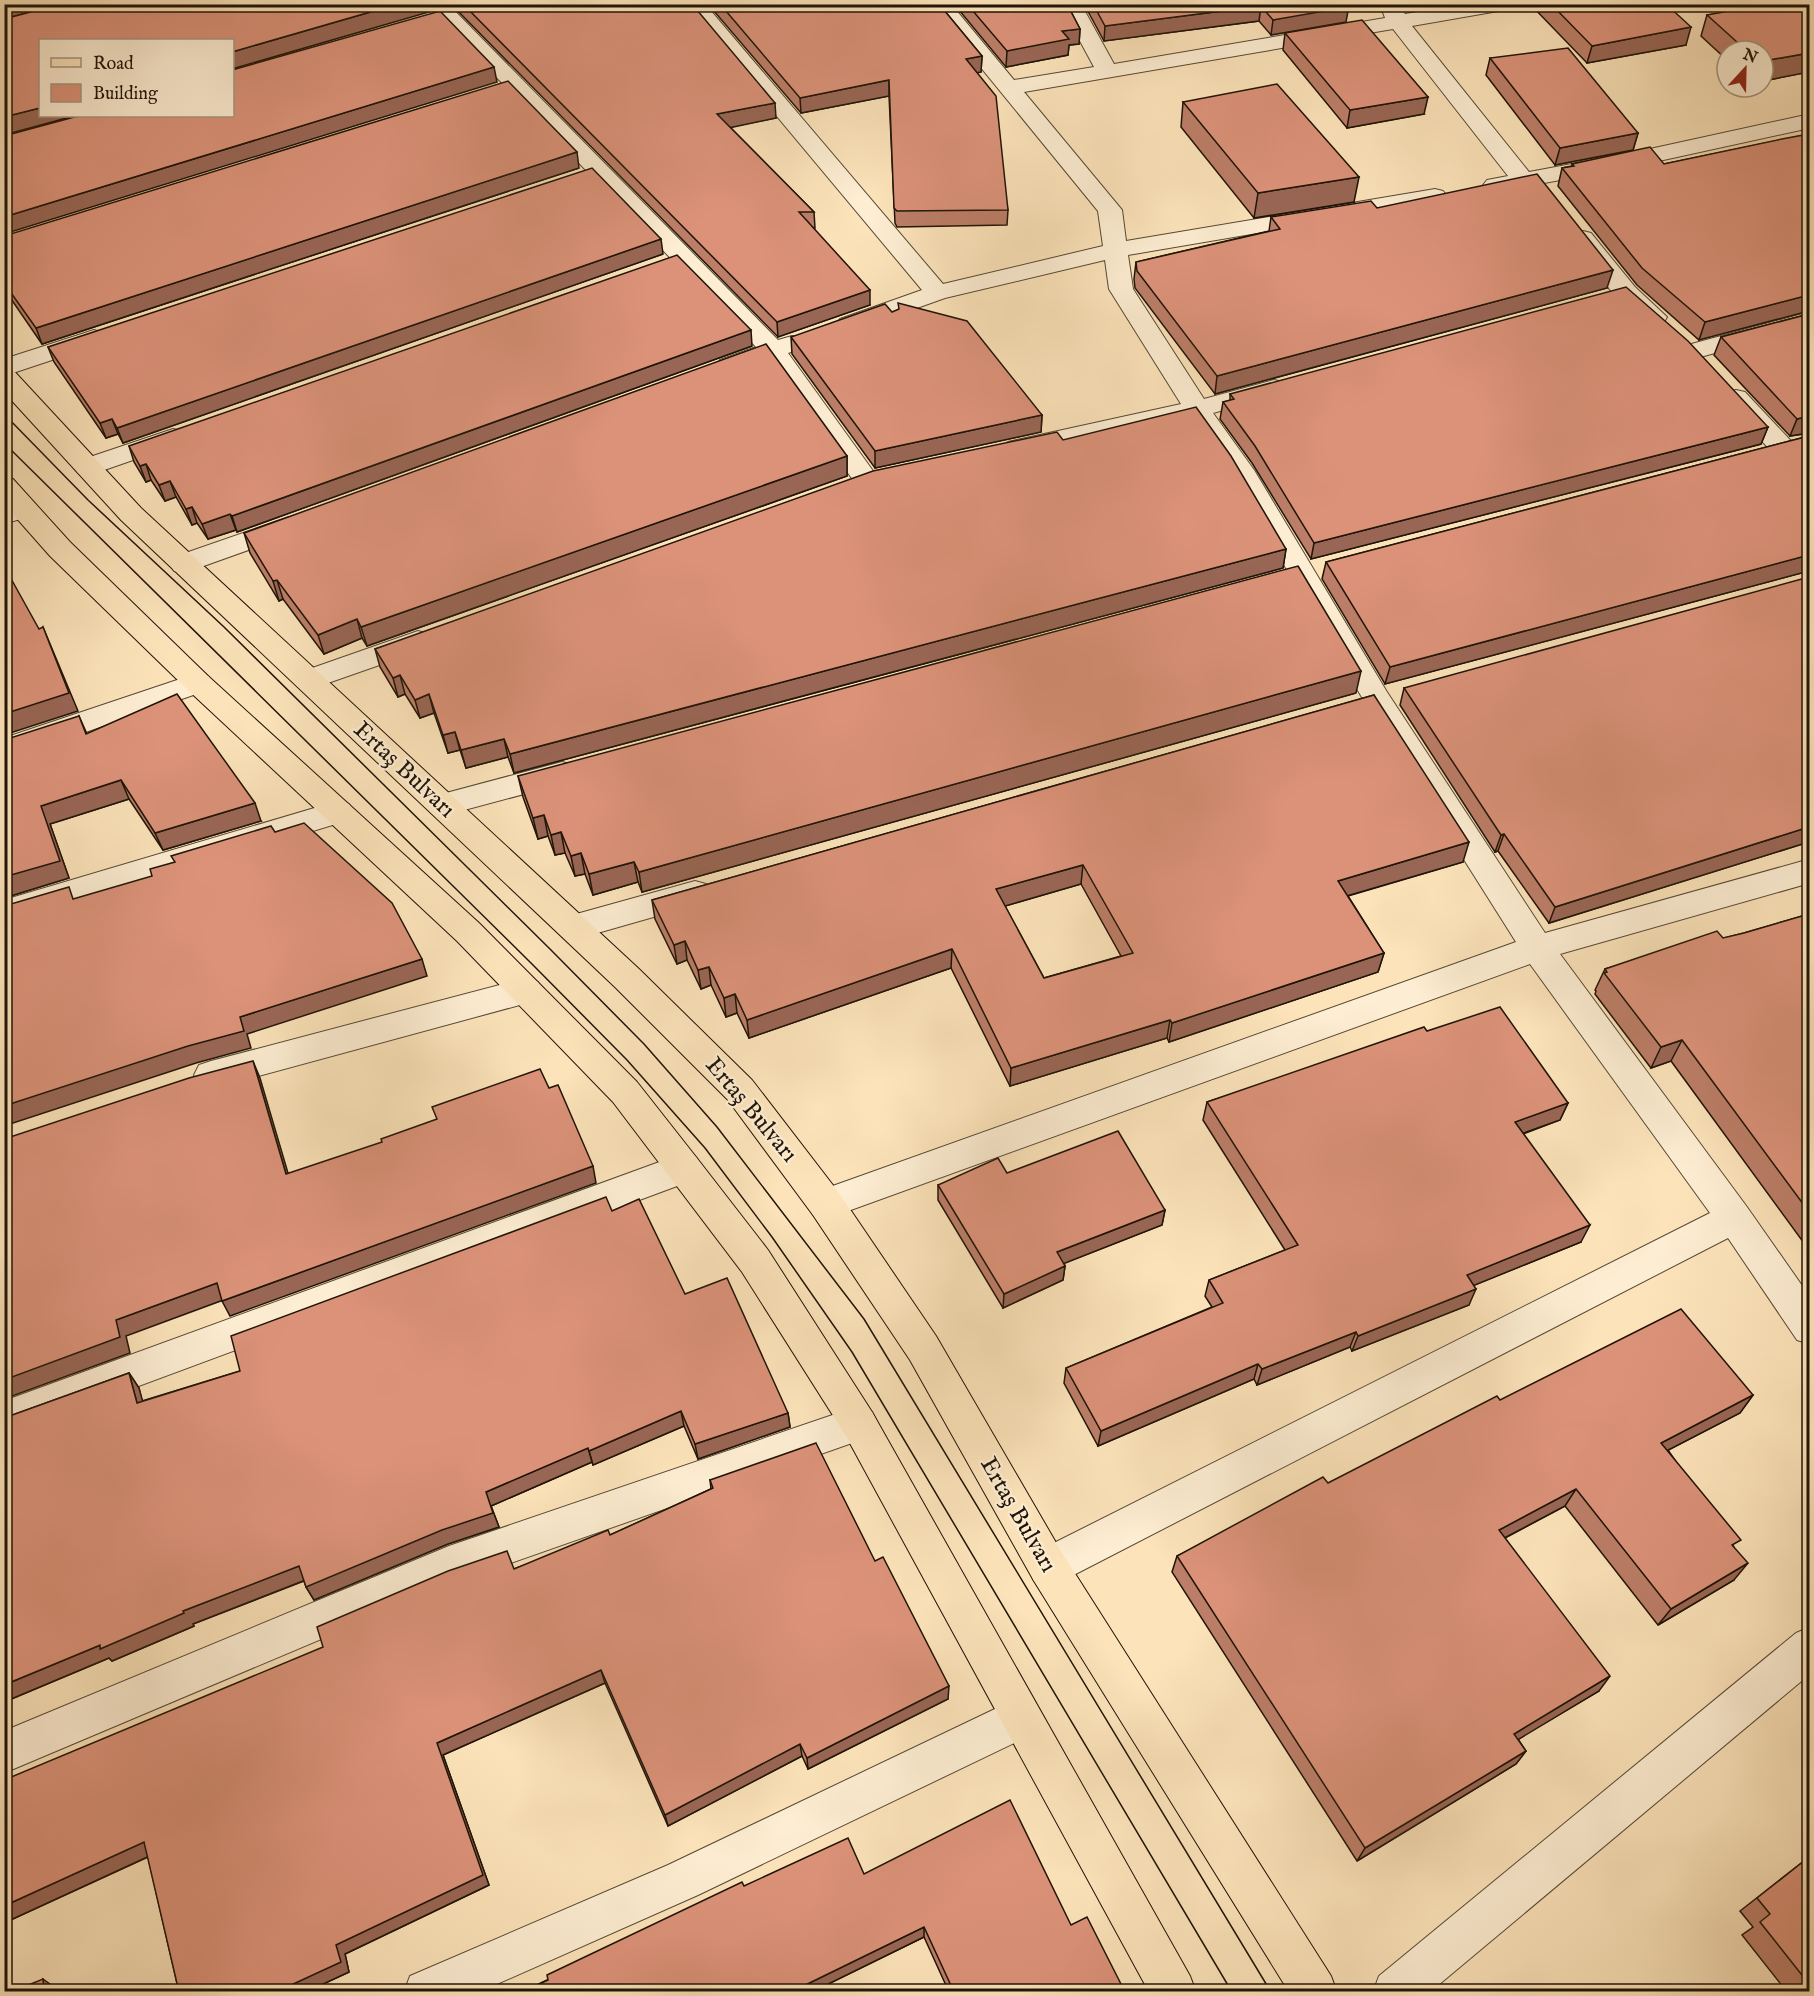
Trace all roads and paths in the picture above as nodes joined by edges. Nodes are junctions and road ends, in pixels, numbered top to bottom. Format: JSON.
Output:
{"nodes":[{"id":1,"x":693,"y":4,"type":"edge"},
{"id":2,"x":939,"y":4,"type":"edge"},
{"id":3,"x":1070,"y":4,"type":"edge"},
{"id":4,"x":1504,"y":4,"type":"edge"},
{"id":5,"x":436,"y":14,"type":"edge"},
{"id":6,"x":1393,"y":14,"type":"edge"},
{"id":7,"x":1107,"y":71,"type":"junction"},
{"id":8,"x":515,"y":86,"type":"junction"},
{"id":9,"x":1008,"y":88,"type":"junction"},
{"id":10,"x":493,"y":93,"type":"edge"},
{"id":11,"x":1809,"y":121,"type":"edge"},
{"id":12,"x":1537,"y":184,"type":"junction"},
{"id":13,"x":1571,"y":221,"type":"edge"},
{"id":14,"x":1115,"y":250,"type":"junction"},
{"id":15,"x":937,"y":293,"type":"junction"},
{"id":16,"x":1809,"y":320,"type":"edge"},
{"id":17,"x":117,"y":331,"type":"edge"},
{"id":18,"x":774,"y":350,"type":"junction"},
{"id":19,"x":1708,"y":367,"type":"junction"},
{"id":20,"x":4,"y":368,"type":"edge"},
{"id":21,"x":707,"y":374,"type":"edge"},
{"id":22,"x":4,"y":376,"type":"edge"},
{"id":23,"x":1302,"y":381,"type":"edge"},
{"id":24,"x":1197,"y":409,"type":"junction"},
{"id":25,"x":200,"y":428,"type":"edge"},
{"id":26,"x":1796,"y":445,"type":"edge"},
{"id":27,"x":993,"y":454,"type":"edge"},
{"id":28,"x":1749,"y":457,"type":"edge"},
{"id":29,"x":87,"y":468,"type":"junction"},
{"id":30,"x":867,"y":482,"type":"edge"},
{"id":31,"x":4,"y":485,"type":"edge"},
{"id":32,"x":14,"y":512,"type":"edge"},
{"id":33,"x":317,"y":516,"type":"edge"},
{"id":34,"x":184,"y":564,"type":"junction"},
{"id":35,"x":442,"y":633,"type":"edge"},
{"id":36,"x":308,"y":680,"type":"junction"},
{"id":37,"x":198,"y":683,"type":"junction"},
{"id":38,"x":4,"y":748,"type":"edge"},
{"id":39,"x":591,"y":765,"type":"edge"},
{"id":40,"x":442,"y":806,"type":"junction"},
{"id":41,"x":338,"y":812,"type":"junction"},
{"id":42,"x":1809,"y":871,"type":"edge"},
{"id":43,"x":722,"y":885,"type":"edge"},
{"id":44,"x":4,"y":913,"type":"edge"},
{"id":45,"x":573,"y":927,"type":"junction"},
{"id":46,"x":1537,"y":948,"type":"junction"},
{"id":47,"x":526,"y":991,"type":"junction"},
{"id":48,"x":186,"y":1083,"type":"edge"},
{"id":49,"x":684,"y":1168,"type":"junction"},
{"id":50,"x":826,"y":1204,"type":"junction"},
{"id":51,"x":1734,"y":1218,"type":"junction"},
{"id":52,"x":1809,"y":1328,"type":"edge"},
{"id":53,"x":4,"y":1419,"type":"edge"},
{"id":54,"x":860,"y":1424,"type":"junction"},
{"id":55,"x":1048,"y":1568,"type":"junction"},
{"id":56,"x":1809,"y":1647,"type":"edge"},
{"id":57,"x":1020,"y":1718,"type":"junction"},
{"id":58,"x":4,"y":1752,"type":"edge"},
{"id":59,"x":426,"y":1992,"type":"edge"},
{"id":60,"x":1174,"y":1992,"type":"edge"},
{"id":61,"x":1315,"y":1992,"type":"edge"},
{"id":62,"x":1395,"y":1992,"type":"edge"}],
"edges":[{"from":1,"to":15,"type":"street"},
{"from":2,"to":9,"type":"street"},
{"from":3,"to":7,"type":"street"},
{"from":4,"to":6,"type":"street"},
{"from":5,"to":8,"type":"street"},
{"from":6,"to":7,"type":"street"},
{"from":6,"to":12,"type":"street"},
{"from":7,"to":9,"type":"street"},
{"from":8,"to":10,"type":"street"},
{"from":8,"to":18,"type":"street"},
{"from":9,"to":14,"type":"street"},
{"from":11,"to":12,"type":"street"},
{"from":12,"to":14,"type":"street"},
{"from":13,"to":19,"type":"street"},
{"from":14,"to":15,"type":"street"},
{"from":14,"to":24,"type":"street"},
{"from":15,"to":18,"type":"street"},
{"from":16,"to":19,"type":"street"},
{"from":17,"to":20,"type":"street"},
{"from":18,"to":21,"type":"street"},
{"from":18,"to":30,"type":"street"},
{"from":19,"to":26,"type":"street"},
{"from":22,"to":29,"type":"main road","name":"Ertaş Bulvarı"},
{"from":23,"to":24,"type":"street"},
{"from":24,"to":27,"type":"street"},
{"from":24,"to":46,"type":"street"},
{"from":25,"to":29,"type":"street"},
{"from":26,"to":28,"type":"street"},
{"from":29,"to":34,"type":"main road","name":"Ertaş Bulvarı"},
{"from":31,"to":32,"type":"main road"},
{"from":32,"to":37,"type":"main road"},
{"from":33,"to":34,"type":"street"},
{"from":34,"to":36,"type":"main road","name":"Ertaş Bulvarı"},
{"from":35,"to":36,"type":"street"},
{"from":36,"to":40,"type":"main road","name":"Ertaş Bulvarı"},
{"from":37,"to":38,"type":"street"},
{"from":37,"to":41,"type":"main road"},
{"from":39,"to":40,"type":"street"},
{"from":40,"to":45,"type":"main road","name":"Ertaş Bulvarı"},
{"from":41,"to":44,"type":"street"},
{"from":41,"to":47,"type":"main road"},
{"from":42,"to":46,"type":"street"},
{"from":43,"to":45,"type":"street"},
{"from":45,"to":50,"type":"main road","name":"Ertaş Bulvarı"},
{"from":46,"to":50,"type":"street"},
{"from":46,"to":51,"type":"street"},
{"from":47,"to":48,"type":"street"},
{"from":47,"to":49,"type":"main road"},
{"from":49,"to":53,"type":"street"},
{"from":49,"to":54,"type":"main road"},
{"from":50,"to":55,"type":"main road","name":"Ertaş Bulvarı"},
{"from":51,"to":52,"type":"street"},
{"from":51,"to":55,"type":"street"},
{"from":54,"to":57,"type":"main road"},
{"from":54,"to":58,"type":"street"},
{"from":55,"to":61,"type":"main road","name":"Ertaş Bulvarı"},
{"from":56,"to":62,"type":"street"},
{"from":57,"to":59,"type":"street"},
{"from":57,"to":60,"type":"main road"}]}
